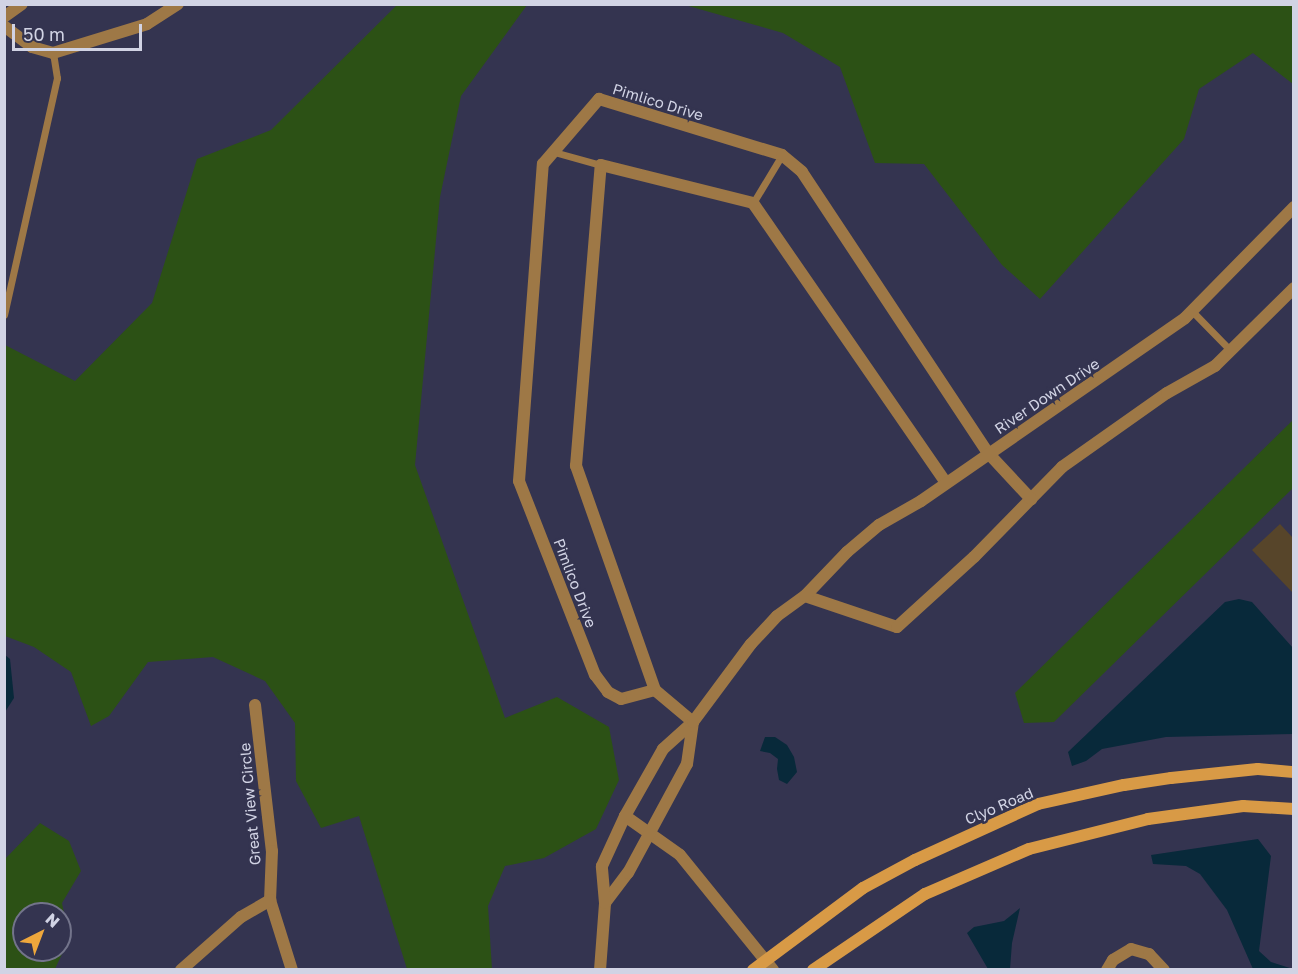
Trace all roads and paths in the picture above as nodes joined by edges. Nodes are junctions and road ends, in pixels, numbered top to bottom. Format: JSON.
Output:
{"nodes":[{"id":1,"x":22,"y":4,"type":"edge"},
{"id":2,"x":178,"y":4,"type":"edge"},
{"id":3,"x":4,"y":17,"type":"edge"},
{"id":4,"x":4,"y":26,"type":"edge"},
{"id":5,"x":53,"y":53,"type":"junction"},
{"id":6,"x":554,"y":152,"type":"junction"},
{"id":7,"x":782,"y":155,"type":"junction"},
{"id":8,"x":601,"y":165,"type":"junction"},
{"id":9,"x":753,"y":203,"type":"junction"},
{"id":10,"x":1293,"y":207,"type":"edge"},
{"id":11,"x":1293,"y":288,"type":"edge"},
{"id":12,"x":1192,"y":311,"type":"junction"},
{"id":13,"x":4,"y":315,"type":"edge"},
{"id":14,"x":1231,"y":351,"type":"junction"},
{"id":15,"x":989,"y":454,"type":"junction"},
{"id":16,"x":946,"y":483,"type":"junction"},
{"id":17,"x":1031,"y":499,"type":"junction"},
{"id":18,"x":805,"y":596,"type":"junction"},
{"id":19,"x":655,"y":690,"type":"junction"},
{"id":20,"x":255,"y":705,"type":"dead end"},
{"id":21,"x":693,"y":722,"type":"junction"},
{"id":22,"x":1293,"y":772,"type":"edge"},
{"id":23,"x":1293,"y":809,"type":"edge"},
{"id":24,"x":625,"y":816,"type":"junction"},
{"id":25,"x":649,"y":833,"type":"junction"},
{"id":26,"x":270,"y":900,"type":"junction"},
{"id":27,"x":605,"y":903,"type":"junction"},
{"id":28,"x":765,"y":958,"type":"junction"},
{"id":29,"x":181,"y":969,"type":"edge"},
{"id":30,"x":292,"y":969,"type":"edge"},
{"id":31,"x":600,"y":969,"type":"edge"},
{"id":32,"x":753,"y":969,"type":"edge"},
{"id":33,"x":772,"y":969,"type":"edge"},
{"id":34,"x":813,"y":969,"type":"edge"},
{"id":35,"x":1107,"y":969,"type":"edge"},
{"id":36,"x":1164,"y":969,"type":"edge"}],
"edges":[{"from":1,"to":3,"type":"street"},
{"from":2,"to":5,"type":"street"},
{"from":4,"to":5,"type":"street"},
{"from":5,"to":13,"type":"lane"},
{"from":6,"to":7,"type":"street","name":"Pimlico Drive"},
{"from":6,"to":8,"type":"lane"},
{"from":6,"to":19,"type":"street","name":"Pimlico Drive"},
{"from":7,"to":9,"type":"lane"},
{"from":7,"to":15,"type":"street","name":"Pimlico Drive"},
{"from":8,"to":9,"type":"street"},
{"from":8,"to":19,"type":"street"},
{"from":9,"to":16,"type":"street"},
{"from":10,"to":12,"type":"street","name":"River Down Drive"},
{"from":11,"to":14,"type":"street"},
{"from":12,"to":14,"type":"lane"},
{"from":12,"to":15,"type":"street","name":"River Down Drive"},
{"from":14,"to":17,"type":"street"},
{"from":15,"to":16,"type":"street","name":"River Down Drive"},
{"from":15,"to":17,"type":"street","name":"Pimlico Drive"},
{"from":16,"to":18,"type":"street","name":"River Down Drive"},
{"from":17,"to":18,"type":"street"},
{"from":18,"to":21,"type":"street","name":"River Down Drive"},
{"from":19,"to":21,"type":"street"},
{"from":20,"to":26,"type":"street","name":"Great View Circle"},
{"from":21,"to":24,"type":"street","name":"River Down Drive"},
{"from":21,"to":25,"type":"street","name":"River Down Drive"},
{"from":22,"to":28,"type":"street","name":"Clyo Road"},
{"from":23,"to":34,"type":"street"},
{"from":24,"to":25,"type":"street"},
{"from":24,"to":27,"type":"street","name":"River Down Drive"},
{"from":25,"to":27,"type":"street","name":"River Down Drive"},
{"from":25,"to":28,"type":"street"},
{"from":26,"to":29,"type":"street"},
{"from":26,"to":30,"type":"street","name":"Great View Circle"},
{"from":27,"to":31,"type":"street","name":"River Down Drive"},
{"from":28,"to":32,"type":"street","name":"Clyo Road"},
{"from":28,"to":33,"type":"street"},
{"from":35,"to":36,"type":"street"}]}
